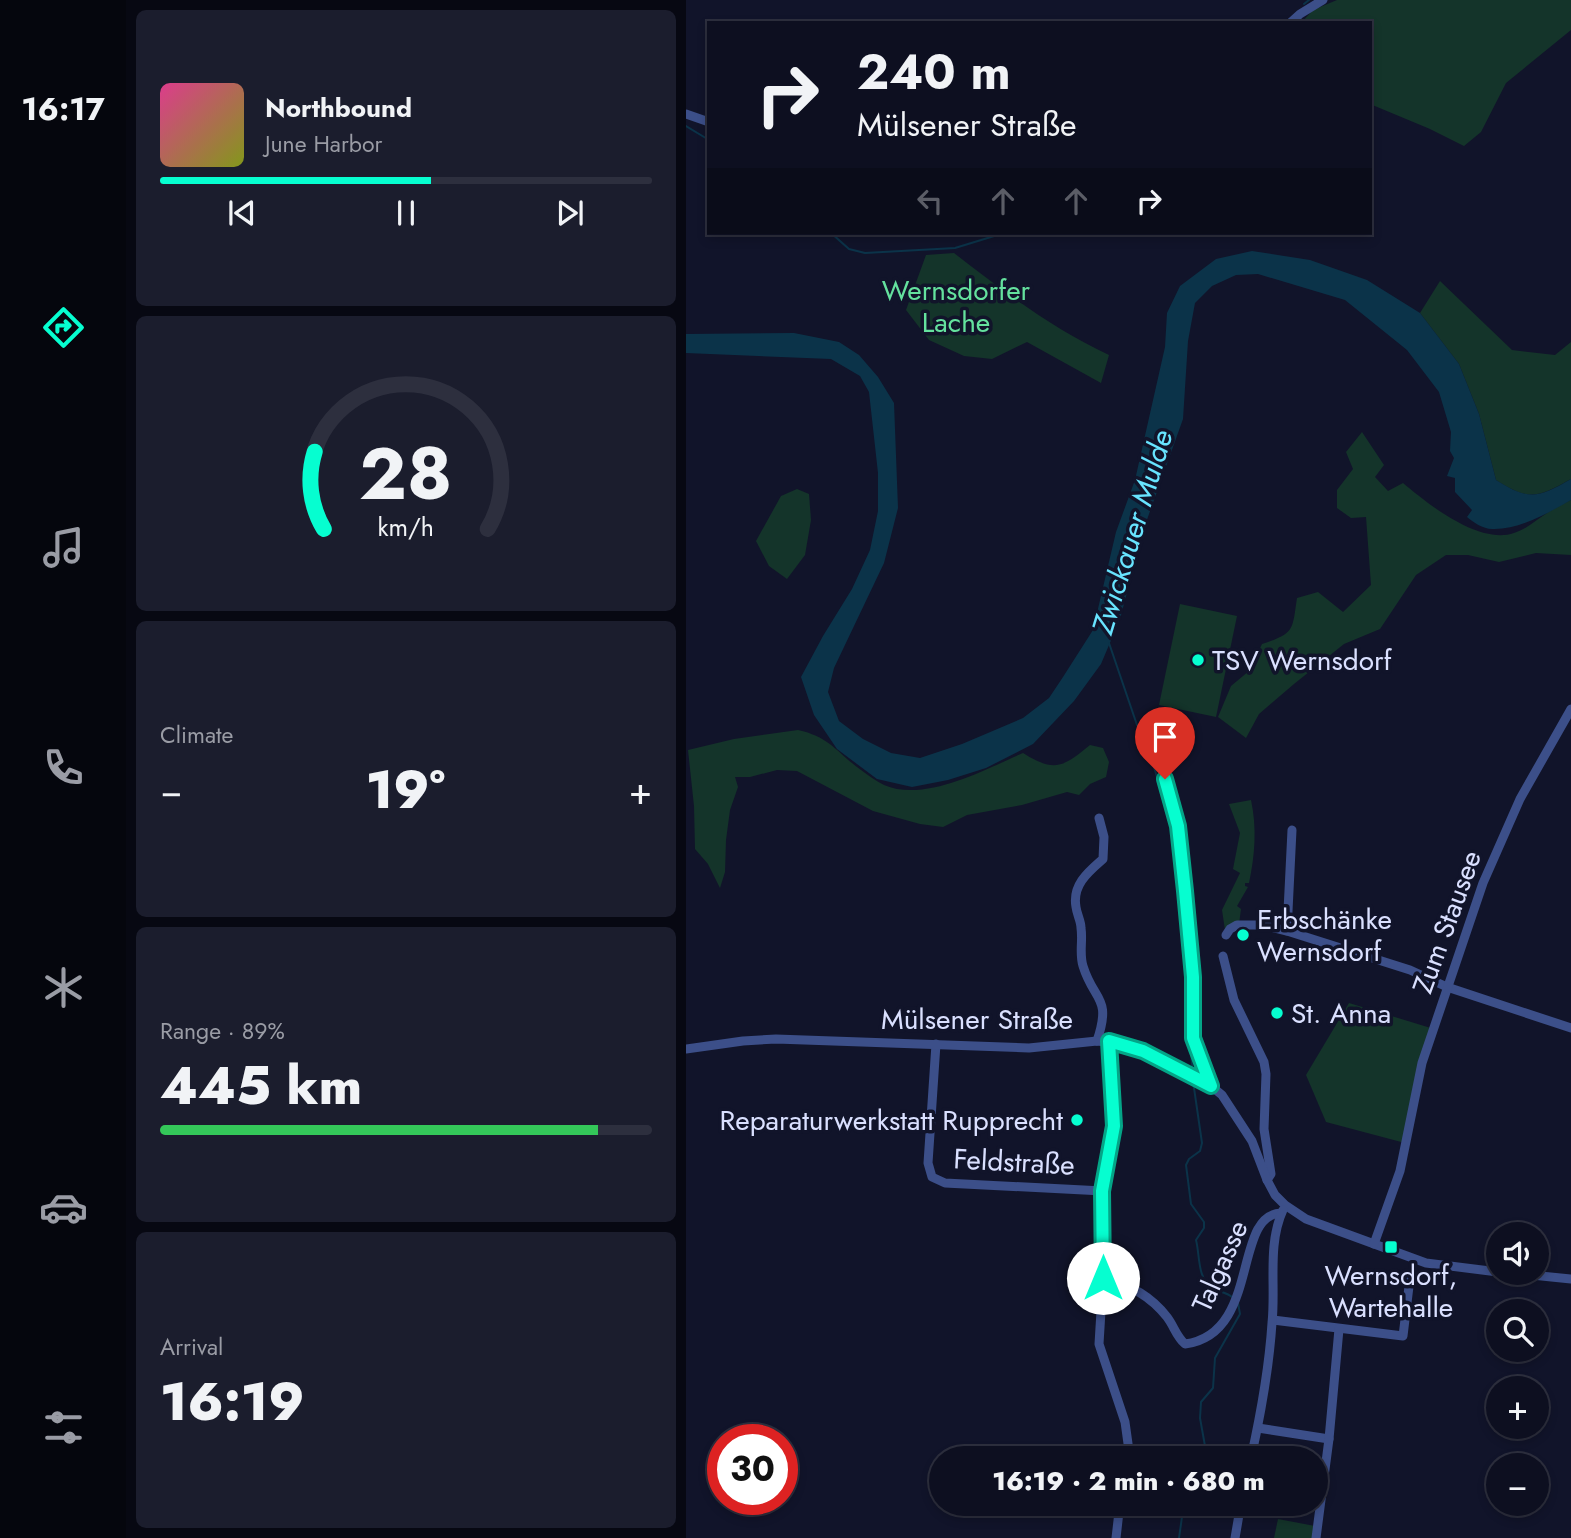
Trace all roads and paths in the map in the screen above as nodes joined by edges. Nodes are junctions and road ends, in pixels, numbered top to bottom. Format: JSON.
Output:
{"nodes":[{"id":1,"x":1323,"y":0,"type":"edge"},
{"id":2,"x":1292,"y":21,"type":"edge"},
{"id":3,"x":686,"y":114,"type":"edge"},
{"id":4,"x":707,"y":121,"type":"edge"},
{"id":5,"x":1571,"y":709,"type":"edge"},
{"id":6,"x":1159,"y":755,"type":"dead end"},
{"id":7,"x":1099,"y":818,"type":"dead end"},
{"id":8,"x":1292,"y":830,"type":"dead end"},
{"id":9,"x":1287,"y":931,"type":"junction"},
{"id":10,"x":1226,"y":935,"type":"dead end"},
{"id":11,"x":1223,"y":956,"type":"dead end"},
{"id":12,"x":1447,"y":987,"type":"junction"},
{"id":13,"x":1571,"y":1028,"type":"edge"},
{"id":14,"x":1097,"y":1041,"type":"junction"},
{"id":15,"x":1109,"y":1041,"type":"junction"},
{"id":16,"x":936,"y":1044,"type":"junction"},
{"id":17,"x":686,"y":1049,"type":"edge"},
{"id":18,"x":1211,"y":1086,"type":"junction"},
{"id":19,"x":1267,"y":1180,"type":"junction"},
{"id":20,"x":1102,"y":1191,"type":"junction"},
{"id":21,"x":1283,"y":1209,"type":"junction"},
{"id":22,"x":1374,"y":1244,"type":"junction"},
{"id":23,"x":1486,"y":1270,"type":"edge"},
{"id":24,"x":1549,"y":1277,"type":"edge"},
{"id":25,"x":1103,"y":1278,"type":"junction"},
{"id":26,"x":1410,"y":1278,"type":"dead end"},
{"id":27,"x":1571,"y":1279,"type":"edge"},
{"id":28,"x":1273,"y":1320,"type":"junction"},
{"id":29,"x":1339,"y":1329,"type":"junction"},
{"id":30,"x":1258,"y":1428,"type":"junction"},
{"id":31,"x":1329,"y":1439,"type":"junction"},
{"id":32,"x":1128,"y":1446,"type":"edge"},
{"id":33,"x":1254,"y":1446,"type":"edge"},
{"id":34,"x":1119,"y":1516,"type":"edge"},
{"id":35,"x":1239,"y":1516,"type":"edge"},
{"id":36,"x":1116,"y":1538,"type":"edge"},
{"id":37,"x":1235,"y":1538,"type":"edge"},
{"id":38,"x":1316,"y":1538,"type":"edge"}],
"edges":[{"from":1,"to":2,"type":"street"},
{"from":3,"to":4,"type":"street"},
{"from":5,"to":12,"type":"street","name":"Zum Stausee"},
{"from":6,"to":18,"type":"street"},
{"from":7,"to":14,"type":"street"},
{"from":8,"to":9,"type":"street"},
{"from":9,"to":10,"type":"street"},
{"from":9,"to":12,"type":"street"},
{"from":11,"to":19,"type":"street"},
{"from":12,"to":13,"type":"street"},
{"from":12,"to":22,"type":"street","name":"Zum Stausee"},
{"from":14,"to":15,"type":"street","name":"Mülsener Straße"},
{"from":14,"to":16,"type":"street","name":"Mülsener Straße"},
{"from":15,"to":18,"type":"street","name":"Mülsener Straße"},
{"from":15,"to":20,"type":"street","name":"Feldstraße"},
{"from":16,"to":17,"type":"street","name":"Mülsener Straße"},
{"from":16,"to":20,"type":"street","name":"Feldstraße"},
{"from":18,"to":19,"type":"street","name":"Mülsener Straße"},
{"from":19,"to":21,"type":"street","name":"Mülsener Straße"},
{"from":20,"to":25,"type":"street","name":"Feldstraße"},
{"from":21,"to":22,"type":"street","name":"Mülsener Straße"},
{"from":21,"to":25,"type":"street","name":"Talgasse"},
{"from":21,"to":28,"type":"street"},
{"from":22,"to":23,"type":"street","name":"Mülsener Straße"},
{"from":24,"to":27,"type":"street","name":"Mülsener Straße"},
{"from":25,"to":32,"type":"street","name":"Feldstraße"},
{"from":26,"to":29,"type":"street"},
{"from":28,"to":29,"type":"street"},
{"from":28,"to":30,"type":"street"},
{"from":29,"to":31,"type":"street"},
{"from":30,"to":31,"type":"street"},
{"from":30,"to":33,"type":"street"},
{"from":31,"to":38,"type":"street"},
{"from":34,"to":36,"type":"street"},
{"from":35,"to":37,"type":"street"}]}
